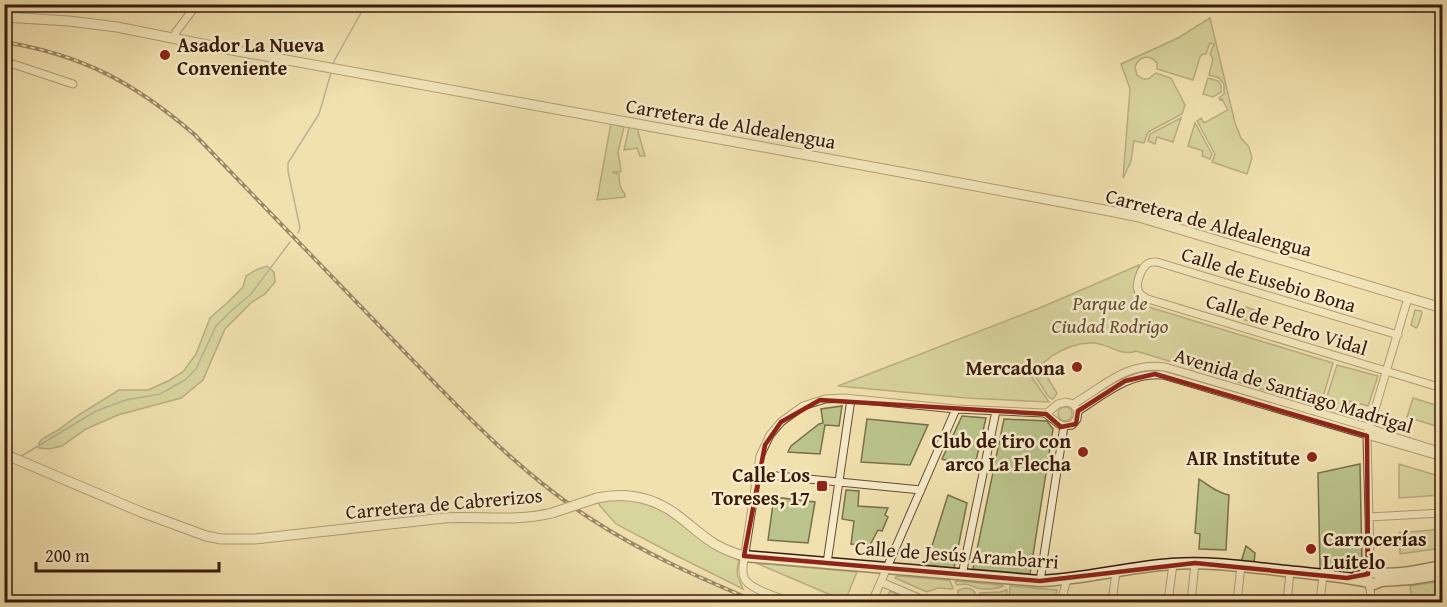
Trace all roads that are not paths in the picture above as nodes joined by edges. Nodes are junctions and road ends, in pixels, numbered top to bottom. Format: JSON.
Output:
{"nodes":[{"id":1,"x":197,"y":4,"type":"edge"},
{"id":2,"x":4,"y":17,"type":"edge"},
{"id":3,"x":174,"y":38,"type":"junction"},
{"id":4,"x":4,"y":61,"type":"edge"},
{"id":5,"x":73,"y":84,"type":"dead end"},
{"id":6,"x":1139,"y":277,"type":"joint"},
{"id":7,"x":1408,"y":298,"type":"junction"},
{"id":8,"x":1443,"y":308,"type":"edge"},
{"id":9,"x":1398,"y":335,"type":"junction"},
{"id":10,"x":1387,"y":371,"type":"junction"},
{"id":11,"x":1443,"y":388,"type":"edge"},
{"id":12,"x":851,"y":399,"type":"junction"},
{"id":13,"x":1073,"y":404,"type":"junction"},
{"id":14,"x":1055,"y":407,"type":"junction"},
{"id":15,"x":956,"y":409,"type":"junction"},
{"id":16,"x":996,"y":411,"type":"junction"},
{"id":17,"x":1078,"y":411,"type":"junction"},
{"id":18,"x":1046,"y":414,"type":"junction"},
{"id":19,"x":1055,"y":421,"type":"junction"},
{"id":20,"x":1064,"y":426,"type":"junction"},
{"id":21,"x":1368,"y":432,"type":"junction"},
{"id":22,"x":1443,"y":452,"type":"edge"},
{"id":23,"x":1443,"y":457,"type":"edge"},
{"id":24,"x":12,"y":458,"type":"edge"},
{"id":25,"x":756,"y":474,"type":"junction"},
{"id":26,"x":839,"y":482,"type":"junction"},
{"id":27,"x":921,"y":490,"type":"junction"},
{"id":28,"x":1443,"y":513,"type":"edge"},
{"id":29,"x":1368,"y":517,"type":"junction"},
{"id":30,"x":744,"y":556,"type":"junction"},
{"id":31,"x":828,"y":563,"type":"junction"},
{"id":32,"x":1195,"y":563,"type":"junction"},
{"id":33,"x":1173,"y":564,"type":"junction"},
{"id":34,"x":1241,"y":566,"type":"junction"},
{"id":35,"x":1443,"y":566,"type":"edge"},
{"id":36,"x":887,"y":568,"type":"junction"},
{"id":37,"x":1116,"y":572,"type":"junction"},
{"id":38,"x":1290,"y":572,"type":"junction"},
{"id":39,"x":962,"y":574,"type":"junction"},
{"id":40,"x":1443,"y":574,"type":"edge"},
{"id":41,"x":1323,"y":575,"type":"junction"},
{"id":42,"x":1067,"y":579,"type":"junction"},
{"id":43,"x":1372,"y":580,"type":"junction"},
{"id":44,"x":1040,"y":581,"type":"junction"},
{"id":45,"x":881,"y":582,"type":"junction"},
{"id":46,"x":791,"y":603,"type":"edge"},
{"id":47,"x":872,"y":603,"type":"edge"},
{"id":48,"x":928,"y":603,"type":"edge"},
{"id":49,"x":1061,"y":603,"type":"edge"},
{"id":50,"x":1112,"y":603,"type":"edge"},
{"id":51,"x":1168,"y":603,"type":"edge"},
{"id":52,"x":1191,"y":603,"type":"edge"},
{"id":53,"x":1237,"y":603,"type":"edge"},
{"id":54,"x":1287,"y":603,"type":"edge"},
{"id":55,"x":1320,"y":603,"type":"edge"},
{"id":56,"x":1372,"y":603,"type":"edge"}],
"edges":[{"from":1,"to":3,"type":"street"},
{"from":2,"to":3,"type":"street","name":"Carretera de Aldealengua"},
{"from":3,"to":7,"type":"street","name":"Carretera de Aldealengua"},
{"from":4,"to":5,"type":"street"},
{"from":6,"to":9,"type":"street","name":"Calle de Eusebio Bona"},
{"from":6,"to":10,"type":"street","name":"Calle de Pedro Vidal"},
{"from":7,"to":8,"type":"street","name":"Carretera de Aldealengua"},
{"from":7,"to":9,"type":"street"},
{"from":9,"to":10,"type":"street"},
{"from":10,"to":11,"type":"street","name":"Calle de Pedro Vidal"},
{"from":10,"to":21,"type":"street"},
{"from":12,"to":15,"type":"street"},
{"from":12,"to":25,"type":"street"},
{"from":12,"to":26,"type":"street"},
{"from":13,"to":14,"type":"street"},
{"from":13,"to":17,"type":"street"},
{"from":13,"to":21,"type":"street","name":"Avenida de Santiago Madrigal"},
{"from":14,"to":18,"type":"street"},
{"from":14,"to":19,"type":"street"},
{"from":15,"to":16,"type":"street"},
{"from":15,"to":27,"type":"street"},
{"from":16,"to":18,"type":"street"},
{"from":16,"to":39,"type":"street"},
{"from":17,"to":20,"type":"street"},
{"from":17,"to":21,"type":"street","name":"Avenida de Santiago Madrigal"},
{"from":18,"to":19,"type":"street"},
{"from":19,"to":20,"type":"street"},
{"from":20,"to":44,"type":"street"},
{"from":21,"to":22,"type":"street","name":"Avenida de Santiago Madrigal"},
{"from":21,"to":23,"type":"street","name":"Avenida de Santiago Madrigal"},
{"from":21,"to":29,"type":"street"},
{"from":24,"to":30,"type":"street","name":"Carretera de Cabrerizos","bridge":true},
{"from":25,"to":26,"type":"street"},
{"from":25,"to":30,"type":"street"},
{"from":26,"to":27,"type":"street"},
{"from":26,"to":31,"type":"street"},
{"from":27,"to":36,"type":"street"},
{"from":28,"to":29,"type":"street"},
{"from":29,"to":43,"type":"street"},
{"from":30,"to":31,"type":"main road","name":"Calle de Jesús Arambarri"},
{"from":30,"to":46,"type":"street"},
{"from":31,"to":36,"type":"main road","name":"Calle de Jesús Arambarri"},
{"from":32,"to":33,"type":"main road","name":"Calle de Jesús Arambarri"},
{"from":32,"to":34,"type":"main road","name":"Calle de Jesús Arambarri"},
{"from":32,"to":52,"type":"street"},
{"from":33,"to":37,"type":"main road","name":"Calle de Jesús Arambarri"},
{"from":33,"to":51,"type":"street"},
{"from":34,"to":38,"type":"main road","name":"Calle de Jesús Arambarri"},
{"from":34,"to":53,"type":"street"},
{"from":35,"to":43,"type":"main road","name":"Calle de Jesús Arambarri"},
{"from":36,"to":39,"type":"main road","name":"Calle de Jesús Arambarri"},
{"from":36,"to":45,"type":"street"},
{"from":37,"to":42,"type":"main road","name":"Calle de Jesús Arambarri"},
{"from":37,"to":50,"type":"street"},
{"from":38,"to":41,"type":"main road","name":"Calle de Jesús Arambarri"},
{"from":38,"to":54,"type":"street"},
{"from":39,"to":44,"type":"main road","name":"Calle de Jesús Arambarri"},
{"from":40,"to":43,"type":"main road","name":"Calle de Jesús Arambarri"},
{"from":41,"to":43,"type":"main road","name":"Calle de Jesús Arambarri"},
{"from":41,"to":55,"type":"street"},
{"from":42,"to":44,"type":"main road","name":"Calle de Jesús Arambarri"},
{"from":42,"to":49,"type":"street"},
{"from":43,"to":56,"type":"street"},
{"from":45,"to":47,"type":"street"},
{"from":45,"to":48,"type":"street"}]}
